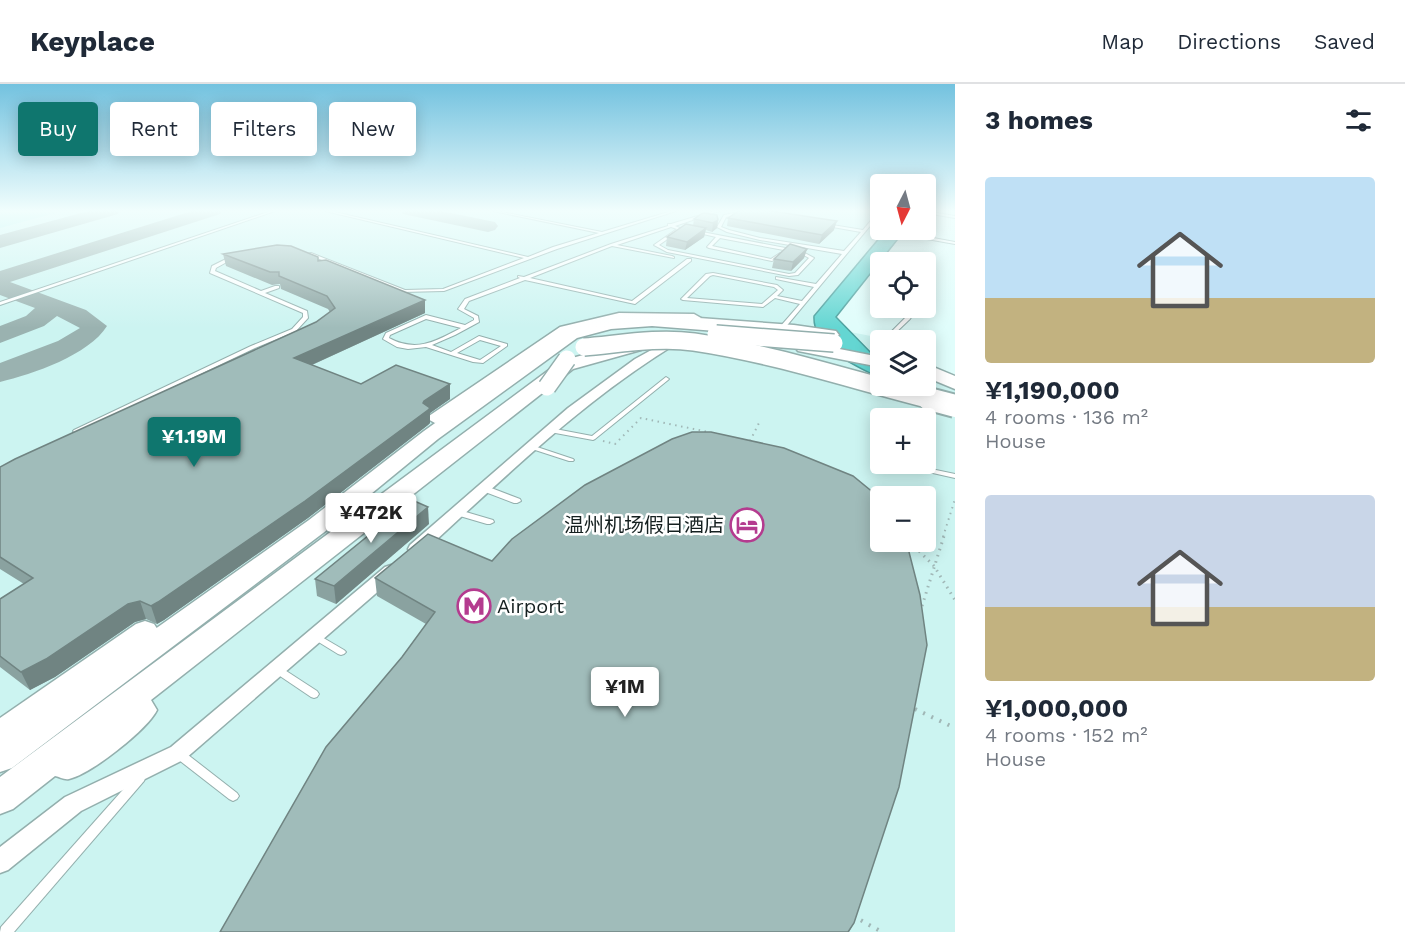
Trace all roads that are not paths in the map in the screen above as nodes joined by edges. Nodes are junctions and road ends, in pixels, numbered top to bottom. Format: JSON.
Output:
{"nodes":[{"id":1,"x":160,"y":250,"type":"edge"},
{"id":2,"x":492,"y":250,"type":"edge"},
{"id":3,"x":553,"y":250,"type":"edge"},
{"id":4,"x":599,"y":250,"type":"edge"},
{"id":5,"x":636,"y":250,"type":"edge"},
{"id":6,"x":669,"y":250,"type":"edge"},
{"id":7,"x":722,"y":250,"type":"edge"},
{"id":8,"x":789,"y":250,"type":"edge"},
{"id":9,"x":826,"y":250,"type":"edge"},
{"id":10,"x":849,"y":250,"type":"edge"},
{"id":11,"x":303,"y":252,"type":"edge"},
{"id":12,"x":783,"y":253,"type":"edge"},
{"id":13,"x":846,"y":253,"type":"junction"},
{"id":14,"x":240,"y":256,"type":"edge"},
{"id":15,"x":528,"y":258,"type":"junction"},
{"id":16,"x":690,"y":260,"type":"junction"},
{"id":17,"x":340,"y":265,"type":"junction"},
{"id":18,"x":331,"y":268,"type":"edge"},
{"id":19,"x":520,"y":278,"type":"junction"},
{"id":20,"x":817,"y":286,"type":"junction"},
{"id":21,"x":277,"y":287,"type":"edge"},
{"id":22,"x":261,"y":293,"type":"junction"},
{"id":23,"x":775,"y":297,"type":"junction"},
{"id":24,"x":803,"y":303,"type":"junction"},
{"id":25,"x":0,"y":304,"type":"edge"},
{"id":26,"x":908,"y":318,"type":"edge"},
{"id":27,"x":634,"y":321,"type":"junction"},
{"id":28,"x":465,"y":327,"type":"junction"},
{"id":29,"x":895,"y":330,"type":"edge"},
{"id":30,"x":805,"y":331,"type":"junction"},
{"id":31,"x":775,"y":336,"type":"junction"},
{"id":32,"x":677,"y":339,"type":"junction"},
{"id":33,"x":721,"y":341,"type":"junction"},
{"id":34,"x":870,"y":343,"type":"edge"},
{"id":35,"x":428,"y":346,"type":"junction"},
{"id":36,"x":870,"y":351,"type":"edge"},
{"id":37,"x":453,"y":353,"type":"junction"},
{"id":38,"x":573,"y":357,"type":"junction"},
{"id":39,"x":870,"y":360,"type":"edge"},
{"id":40,"x":936,"y":364,"type":"edge"},
{"id":41,"x":955,"y":373,"type":"edge"},
{"id":42,"x":936,"y":375,"type":"edge"},
{"id":43,"x":666,"y":379,"type":"dead end"},
{"id":44,"x":936,"y":383,"type":"edge"},
{"id":45,"x":955,"y":384,"type":"edge"},
{"id":46,"x":955,"y":392,"type":"edge"},
{"id":47,"x":955,"y":406,"type":"edge"},
{"id":48,"x":435,"y":418,"type":"dead end"},
{"id":49,"x":550,"y":430,"type":"junction"},
{"id":50,"x":70,"y":434,"type":"edge"},
{"id":51,"x":531,"y":447,"type":"junction"},
{"id":52,"x":571,"y":460,"type":"dead end"},
{"id":53,"x":936,"y":472,"type":"edge"},
{"id":54,"x":955,"y":476,"type":"edge"},
{"id":55,"x":483,"y":488,"type":"junction"},
{"id":56,"x":517,"y":501,"type":"dead end"},
{"id":57,"x":456,"y":512,"type":"junction"},
{"id":58,"x":490,"y":522,"type":"dead end"},
{"id":59,"x":145,"y":630,"type":"dead end"},
{"id":60,"x":313,"y":636,"type":"junction"},
{"id":61,"x":341,"y":652,"type":"dead end"},
{"id":62,"x":276,"y":669,"type":"junction"},
{"id":63,"x":314,"y":694,"type":"dead end"},
{"id":64,"x":0,"y":733,"type":"edge"},
{"id":65,"x":178,"y":753,"type":"junction"},
{"id":66,"x":0,"y":758,"type":"edge"},
{"id":67,"x":148,"y":768,"type":"junction"},
{"id":68,"x":0,"y":782,"type":"edge"},
{"id":69,"x":233,"y":796,"type":"dead end"},
{"id":70,"x":0,"y":798,"type":"edge"},
{"id":71,"x":0,"y":804,"type":"edge"},
{"id":72,"x":0,"y":862,"type":"edge"},
{"id":73,"x":6,"y":932,"type":"edge"}],
"edges":[{"from":1,"to":25,"type":"lane"},
{"from":2,"to":15,"type":"lane"},
{"from":3,"to":15,"type":"lane"},
{"from":4,"to":19,"type":"lane"},
{"from":5,"to":16,"type":"lane"},
{"from":6,"to":8,"type":"lane"},
{"from":7,"to":12,"type":"lane"},
{"from":9,"to":13,"type":"lane"},
{"from":10,"to":13,"type":"lane"},
{"from":11,"to":17,"type":"lane"},
{"from":13,"to":20,"type":"lane"},
{"from":14,"to":22,"type":"lane"},
{"from":15,"to":17,"type":"lane"},
{"from":16,"to":19,"type":"lane"},
{"from":16,"to":20,"type":"lane"},
{"from":17,"to":18,"type":"lane"},
{"from":19,"to":28,"type":"lane"},
{"from":20,"to":24,"type":"lane"},
{"from":21,"to":22,"type":"lane"},
{"from":22,"to":50,"type":"lane"},
{"from":23,"to":23,"type":"lane"},
{"from":23,"to":24,"type":"lane"},
{"from":24,"to":31,"type":"lane"},
{"from":26,"to":29,"type":"lane"},
{"from":27,"to":30,"type":"main road"},
{"from":27,"to":33,"type":"main road"},
{"from":27,"to":38,"type":"main road"},
{"from":27,"to":66,"type":"main road"},
{"from":28,"to":35,"type":"lane"},
{"from":28,"to":35,"type":"lane"},
{"from":30,"to":31,"type":"main road"},
{"from":30,"to":34,"type":"main road"},
{"from":31,"to":33,"type":"main road"},
{"from":31,"to":39,"type":"main road"},
{"from":31,"to":48,"type":"main road"},
{"from":32,"to":33,"type":"main road"},
{"from":32,"to":38,"type":"main road"},
{"from":32,"to":49,"type":"street"},
{"from":35,"to":37,"type":"lane"},
{"from":36,"to":38,"type":"main road","bridge":true},
{"from":37,"to":37,"type":"lane"},
{"from":38,"to":47,"type":"main road","bridge":true},
{"from":38,"to":68,"type":"main road"},
{"from":38,"to":70,"type":"main road"},
{"from":38,"to":71,"type":"main road","bridge":true},
{"from":40,"to":41,"type":"main road"},
{"from":42,"to":45,"type":"main road"},
{"from":43,"to":49,"type":"lane"},
{"from":44,"to":46,"type":"main road"},
{"from":49,"to":51,"type":"street"},
{"from":51,"to":52,"type":"lane"},
{"from":51,"to":55,"type":"street"},
{"from":53,"to":54,"type":"lane"},
{"from":55,"to":56,"type":"lane"},
{"from":55,"to":57,"type":"street"},
{"from":57,"to":58,"type":"lane"},
{"from":57,"to":60,"type":"street"},
{"from":59,"to":64,"type":"main road"},
{"from":60,"to":61,"type":"lane"},
{"from":60,"to":62,"type":"street"},
{"from":62,"to":63,"type":"lane"},
{"from":62,"to":65,"type":"street"},
{"from":65,"to":67,"type":"street"},
{"from":65,"to":69,"type":"lane"},
{"from":67,"to":72,"type":"street"},
{"from":67,"to":73,"type":"lane"}]}
